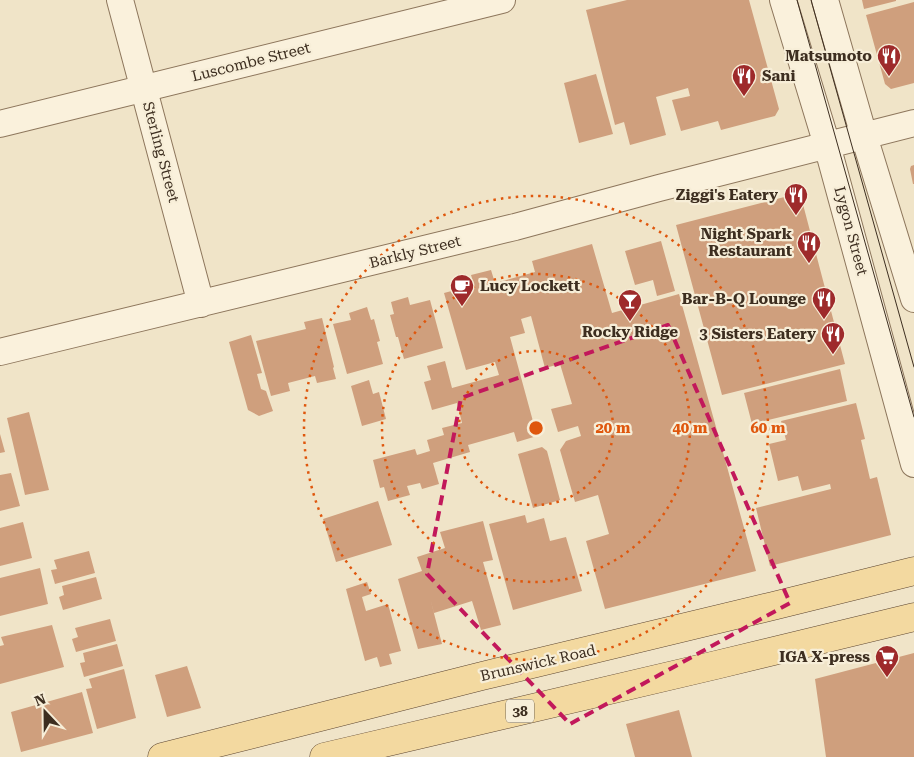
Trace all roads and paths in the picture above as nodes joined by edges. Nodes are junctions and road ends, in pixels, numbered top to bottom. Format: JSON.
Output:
{"nodes":[{"id":1,"x":120,"y":0,"type":"edge"},
{"id":2,"x":502,"y":0,"type":"edge"},
{"id":3,"x":783,"y":0,"type":"edge"},
{"id":4,"x":825,"y":0,"type":"edge"},
{"id":5,"x":144,"y":88,"type":"junction"},
{"id":6,"x":914,"y":123,"type":"edge"},
{"id":7,"x":0,"y":124,"type":"edge"},
{"id":8,"x":864,"y":136,"type":"junction"},
{"id":9,"x":828,"y":145,"type":"junction"},
{"id":10,"x":914,"y":299,"type":"edge"},
{"id":11,"x":201,"y":304,"type":"junction"},
{"id":12,"x":0,"y":352,"type":"edge"},
{"id":13,"x":914,"y":464,"type":"edge"},
{"id":14,"x":914,"y":571,"type":"edge"},
{"id":15,"x":914,"y":617,"type":"edge"},
{"id":16,"x":705,"y":623,"type":"junction"},
{"id":17,"x":716,"y":665,"type":"junction"},
{"id":18,"x":311,"y":720,"type":"junction"},
{"id":19,"x":162,"y":757,"type":"edge"},
{"id":20,"x":323,"y":757,"type":"edge"}],
"edges":[{"from":1,"to":5,"type":"street","name":"Sterling Street"},
{"from":2,"to":5,"type":"street","name":"Luscombe Street"},
{"from":3,"to":9,"type":"street","name":"Lygon Street"},
{"from":4,"to":8,"type":"street"},
{"from":5,"to":7,"type":"street","name":"Luscombe Street"},
{"from":5,"to":11,"type":"street","name":"Sterling Street"},
{"from":6,"to":8,"type":"street"},
{"from":8,"to":9,"type":"street","name":"Barkly Street"},
{"from":8,"to":10,"type":"street"},
{"from":9,"to":11,"type":"street","name":"Barkly Street"},
{"from":9,"to":13,"type":"street","name":"Lygon Street"},
{"from":11,"to":12,"type":"street","name":"Barkly Street"},
{"from":14,"to":16,"type":"main road","name":"Brunswick Road"},
{"from":15,"to":17,"type":"main road","number":"38"},
{"from":16,"to":17,"type":"main road"},
{"from":16,"to":18,"type":"main road","name":"Brunswick Road"},
{"from":17,"to":20,"type":"main road","number":"38"},
{"from":18,"to":19,"type":"main road","name":"Brunswick Road"},
{"from":18,"to":20,"type":"main road"}]}
